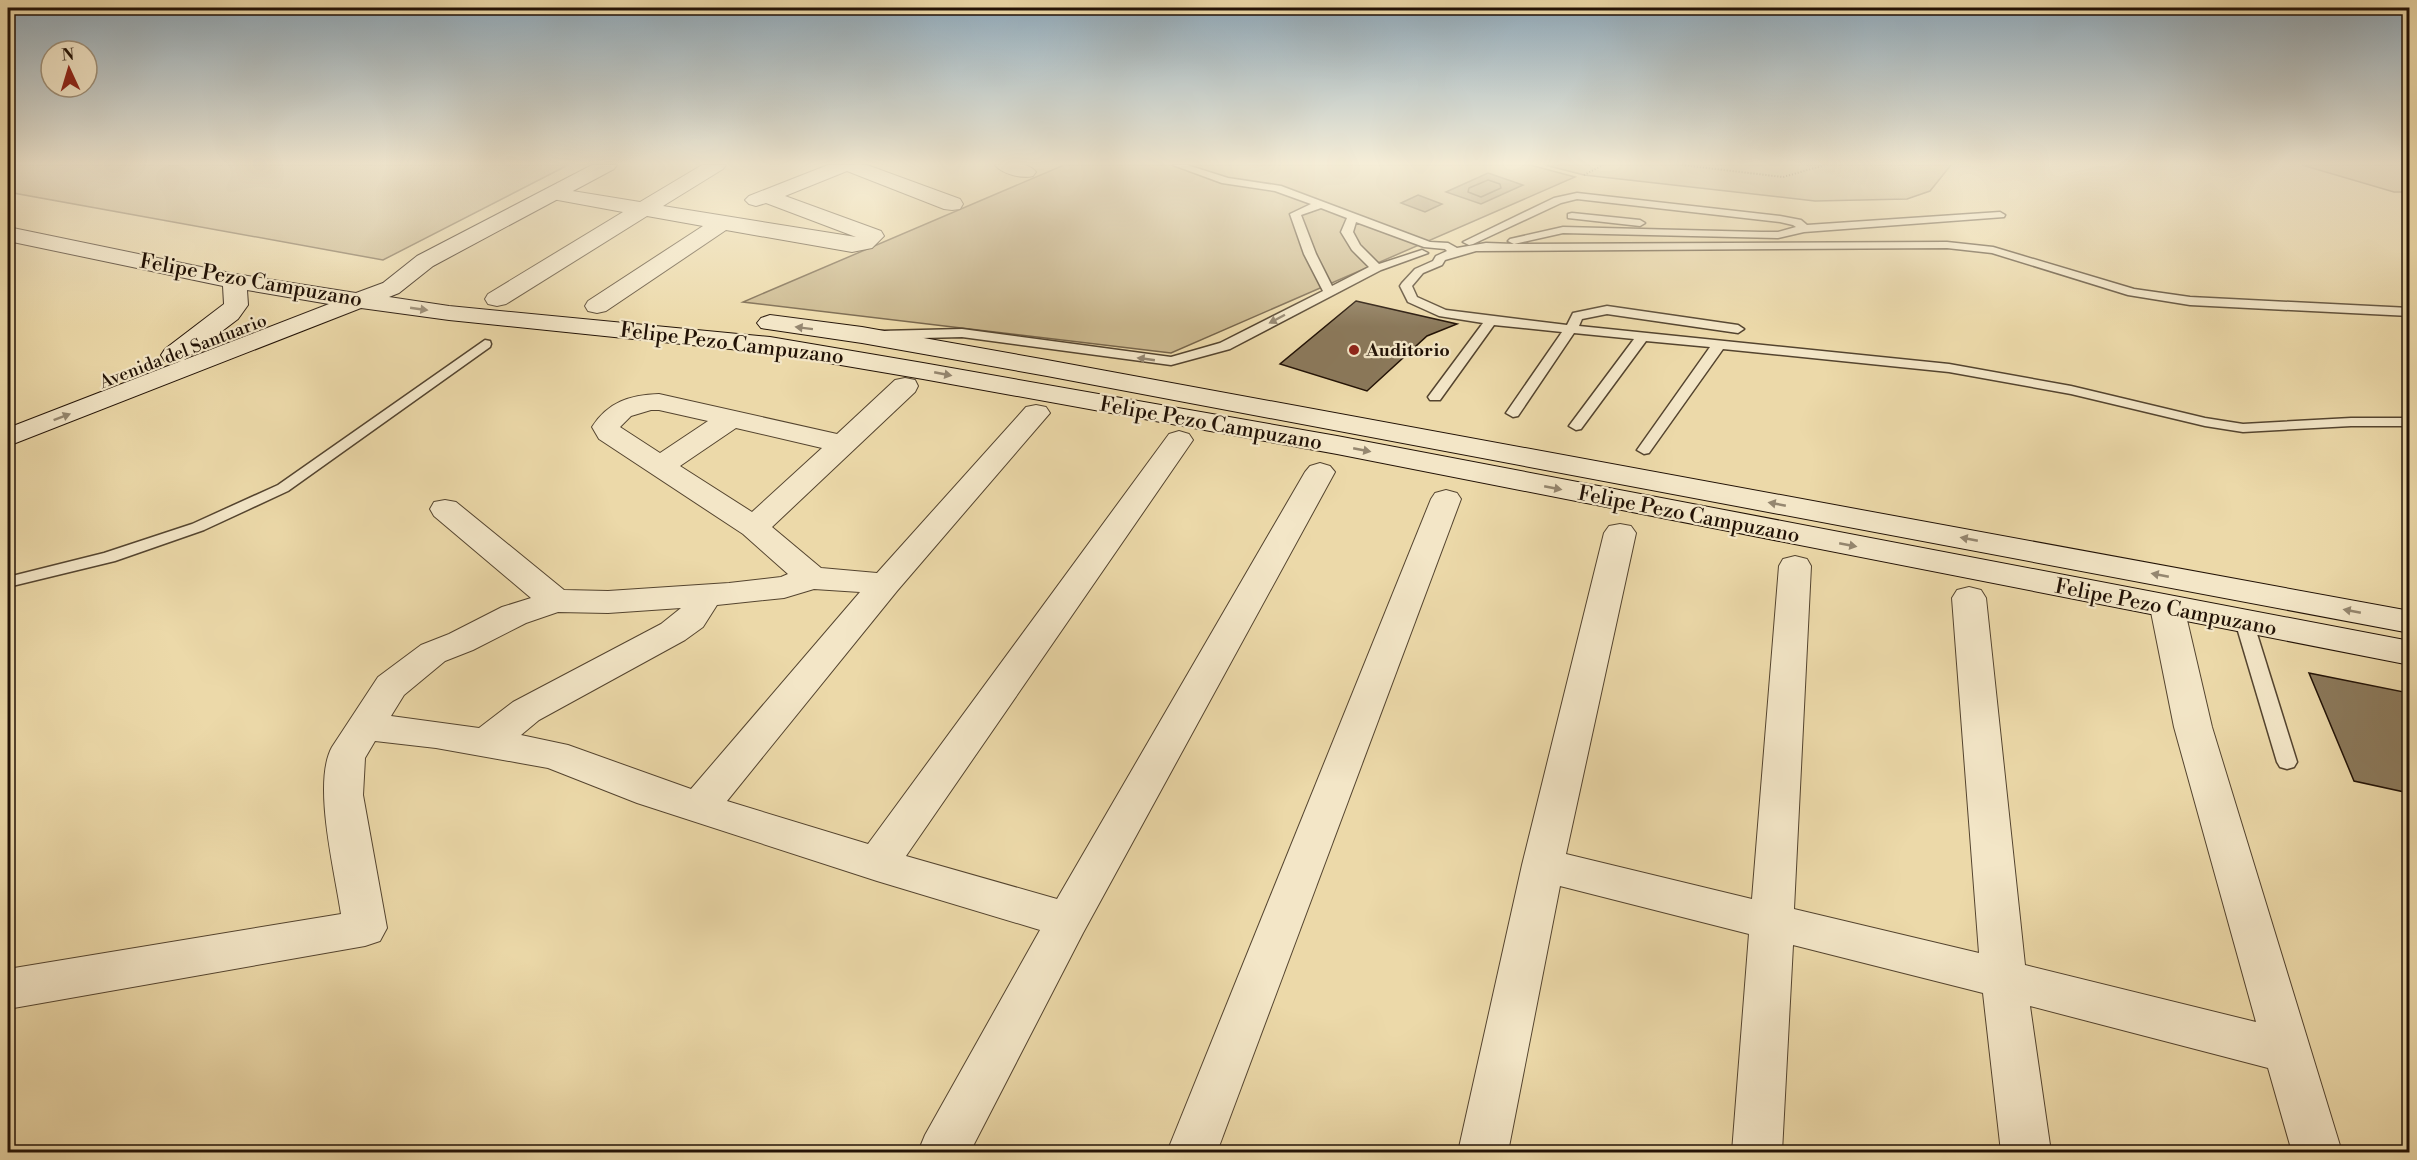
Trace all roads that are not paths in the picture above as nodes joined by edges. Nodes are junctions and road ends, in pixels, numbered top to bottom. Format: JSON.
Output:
{"nodes":[{"id":1,"x":506,"y":219,"type":"edge"},
{"id":2,"x":624,"y":219,"type":"edge"},
{"id":3,"x":704,"y":219,"type":"edge"},
{"id":4,"x":718,"y":219,"type":"edge"},
{"id":5,"x":828,"y":219,"type":"edge"},
{"id":6,"x":1297,"y":219,"type":"edge"},
{"id":7,"x":1352,"y":219,"type":"edge"},
{"id":8,"x":1360,"y":219,"type":"edge"},
{"id":9,"x":1519,"y":219,"type":"edge"},
{"id":10,"x":1570,"y":219,"type":"edge"},
{"id":11,"x":1591,"y":219,"type":"edge"},
{"id":12,"x":1781,"y":219,"type":"edge"},
{"id":13,"x":1942,"y":219,"type":"edge"},
{"id":14,"x":714,"y":221,"type":"junction"},
{"id":15,"x":1804,"y":229,"type":"junction"},
{"id":16,"x":1563,"y":230,"type":"junction"},
{"id":17,"x":1658,"y":230,"type":"junction"},
{"id":18,"x":8,"y":234,"type":"edge"},
{"id":19,"x":1477,"y":248,"type":"junction"},
{"id":20,"x":1425,"y":249,"type":"junction"},
{"id":21,"x":1451,"y":249,"type":"junction"},
{"id":22,"x":1440,"y":258,"type":"junction"},
{"id":23,"x":425,"y":261,"type":"junction"},
{"id":24,"x":271,"y":265,"type":"dead end"},
{"id":25,"x":1377,"y":268,"type":"junction"},
{"id":26,"x":235,"y":281,"type":"junction"},
{"id":27,"x":391,"y":288,"type":"junction"},
{"id":28,"x":362,"y":292,"type":"junction"},
{"id":29,"x":1329,"y":292,"type":"junction"},
{"id":30,"x":325,"y":296,"type":"junction"},
{"id":31,"x":497,"y":299,"type":"junction"},
{"id":32,"x":597,"y":306,"type":"junction"},
{"id":33,"x":2409,"y":312,"type":"edge"},
{"id":34,"x":1491,"y":321,"type":"junction"},
{"id":35,"x":1571,"y":329,"type":"junction"},
{"id":36,"x":1738,"y":329,"type":"dead end"},
{"id":37,"x":862,"y":335,"type":"junction"},
{"id":38,"x":1643,"y":336,"type":"junction"},
{"id":39,"x":1719,"y":343,"type":"junction"},
{"id":40,"x":485,"y":344,"type":"dead end"},
{"id":41,"x":174,"y":355,"type":"junction"},
{"id":42,"x":905,"y":386,"type":"dead end"},
{"id":43,"x":1435,"y":397,"type":"dead end"},
{"id":44,"x":1036,"y":413,"type":"dead end"},
{"id":45,"x":1513,"y":413,"type":"dead end"},
{"id":46,"x":8,"y":417,"type":"edge"},
{"id":47,"x":729,"y":420,"type":"junction"},
{"id":48,"x":2409,"y":422,"type":"edge"},
{"id":49,"x":1576,"y":426,"type":"dead end"},
{"id":50,"x":8,"y":438,"type":"edge"},
{"id":51,"x":1179,"y":440,"type":"dead end"},
{"id":52,"x":844,"y":444,"type":"junction"},
{"id":53,"x":1644,"y":450,"type":"dead end"},
{"id":54,"x":662,"y":465,"type":"junction"},
{"id":55,"x":1320,"y":472,"type":"dead end"},
{"id":56,"x":1446,"y":499,"type":"dead end"},
{"id":57,"x":445,"y":509,"type":"dead end"},
{"id":58,"x":754,"y":527,"type":"junction"},
{"id":59,"x":1620,"y":533,"type":"dead end"},
{"id":60,"x":1795,"y":567,"type":"dead end"},
{"id":61,"x":812,"y":579,"type":"junction"},
{"id":62,"x":8,"y":582,"type":"edge"},
{"id":63,"x":885,"y":584,"type":"junction"},
{"id":64,"x":707,"y":595,"type":"junction"},
{"id":65,"x":1969,"y":598,"type":"dead end"},
{"id":66,"x":556,"y":602,"type":"junction"},
{"id":67,"x":2167,"y":607,"type":"junction"},
{"id":68,"x":2244,"y":621,"type":"junction"},
{"id":69,"x":2409,"y":622,"type":"edge"},
{"id":70,"x":2409,"y":653,"type":"edge"},
{"id":71,"x":365,"y":726,"type":"junction"},
{"id":72,"x":486,"y":744,"type":"junction"},
{"id":73,"x":2287,"y":762,"type":"dead end"},
{"id":74,"x":699,"y":807,"type":"junction"},
{"id":75,"x":877,"y":864,"type":"junction"},
{"id":76,"x":1543,"y":865,"type":"junction"},
{"id":77,"x":1068,"y":920,"type":"junction"},
{"id":78,"x":1773,"y":922,"type":"junction"},
{"id":79,"x":2004,"y":979,"type":"junction"},
{"id":80,"x":8,"y":989,"type":"edge"},
{"id":81,"x":2286,"y":1051,"type":"junction"},
{"id":82,"x":943,"y":1152,"type":"edge"},
{"id":83,"x":1192,"y":1152,"type":"edge"},
{"id":84,"x":1483,"y":1152,"type":"edge"},
{"id":85,"x":1757,"y":1152,"type":"edge"},
{"id":86,"x":2026,"y":1152,"type":"edge"},
{"id":87,"x":2316,"y":1152,"type":"edge"}],
"edges":[{"from":1,"to":23,"type":"street"},
{"from":2,"to":31,"type":"street"},
{"from":3,"to":14,"type":"street"},
{"from":4,"to":14,"type":"street"},
{"from":5,"to":14,"type":"street"},
{"from":6,"to":29,"type":"lane"},
{"from":7,"to":25,"type":"lane"},
{"from":8,"to":20,"type":"lane"},
{"from":9,"to":21,"type":"lane"},
{"from":10,"to":16,"type":"lane"},
{"from":11,"to":17,"type":"lane"},
{"from":12,"to":15,"type":"lane"},
{"from":13,"to":15,"type":"lane"},
{"from":14,"to":32,"type":"street"},
{"from":15,"to":17,"type":"lane"},
{"from":16,"to":17,"type":"lane"},
{"from":16,"to":19,"type":"lane"},
{"from":18,"to":26,"type":"street","name":"Felipe Pezo Campuzano"},
{"from":19,"to":21,"type":"lane"},
{"from":19,"to":33,"type":"lane"},
{"from":20,"to":21,"type":"lane"},
{"from":20,"to":22,"type":"lane"},
{"from":20,"to":25,"type":"lane"},
{"from":21,"to":22,"type":"lane"},
{"from":22,"to":34,"type":"lane"},
{"from":23,"to":27,"type":"street"},
{"from":23,"to":28,"type":"street","name":"Avenida del Santuario"},
{"from":24,"to":28,"type":"street","name":"Felipe Pezo Campuzano"},
{"from":25,"to":29,"type":"lane"},
{"from":26,"to":30,"type":"street","name":"Felipe Pezo Campuzano"},
{"from":26,"to":41,"type":"street"},
{"from":27,"to":28,"type":"street","name":"Avenida del Santuario"},
{"from":27,"to":31,"type":"street","name":"Felipe Pezo Campuzano"},
{"from":28,"to":30,"type":"street","name":"Felipe Pezo Campuzano"},
{"from":50,"to":28,"type":"street","name":"Avenida del Santuario","one_way":true},
{"from":28,"to":67,"type":"street","name":"Felipe Pezo Campuzano","one_way":true},
{"from":29,"to":37,"type":"lane","one_way":true},
{"from":30,"to":41,"type":"street","name":"Avenida del Santuario"},
{"from":31,"to":32,"type":"street","name":"Felipe Pezo Campuzano"},
{"from":37,"to":32,"type":"street","name":"Felipe Pezo Campuzano","one_way":true},
{"from":34,"to":35,"type":"lane"},
{"from":34,"to":43,"type":"lane"},
{"from":35,"to":36,"type":"lane"},
{"from":35,"to":38,"type":"lane"},
{"from":35,"to":45,"type":"lane"},
{"from":69,"to":37,"type":"street","name":"Felipe Pezo Campuzano","one_way":true},
{"from":38,"to":39,"type":"lane"},
{"from":38,"to":49,"type":"lane"},
{"from":39,"to":48,"type":"lane"},
{"from":39,"to":53,"type":"lane"},
{"from":40,"to":62,"type":"lane"},
{"from":41,"to":46,"type":"street","name":"Avenida del Santuario"},
{"from":42,"to":52,"type":"street"},
{"from":44,"to":63,"type":"street"},
{"from":47,"to":52,"type":"street"},
{"from":47,"to":54,"type":"street"},
{"from":47,"to":54,"type":"street"},
{"from":51,"to":75,"type":"street"},
{"from":52,"to":58,"type":"street"},
{"from":54,"to":58,"type":"street"},
{"from":55,"to":77,"type":"street"},
{"from":56,"to":83,"type":"street"},
{"from":57,"to":66,"type":"street"},
{"from":58,"to":61,"type":"street"},
{"from":59,"to":76,"type":"street"},
{"from":60,"to":78,"type":"street"},
{"from":61,"to":63,"type":"street"},
{"from":61,"to":64,"type":"street"},
{"from":63,"to":74,"type":"street"},
{"from":64,"to":66,"type":"street"},
{"from":64,"to":72,"type":"street"},
{"from":65,"to":79,"type":"street"},
{"from":66,"to":71,"type":"street"},
{"from":67,"to":68,"type":"street","name":"Felipe Pezo Campuzano"},
{"from":67,"to":81,"type":"street"},
{"from":68,"to":70,"type":"street","name":"Felipe Pezo Campuzano"},
{"from":68,"to":73,"type":"lane"},
{"from":71,"to":72,"type":"street"},
{"from":71,"to":80,"type":"street"},
{"from":72,"to":74,"type":"street"},
{"from":74,"to":75,"type":"street"},
{"from":75,"to":77,"type":"street"},
{"from":76,"to":78,"type":"street"},
{"from":76,"to":84,"type":"street"},
{"from":77,"to":82,"type":"street"},
{"from":78,"to":79,"type":"street"},
{"from":78,"to":85,"type":"street"},
{"from":79,"to":81,"type":"street"},
{"from":79,"to":86,"type":"street"},
{"from":81,"to":87,"type":"street"}]}
